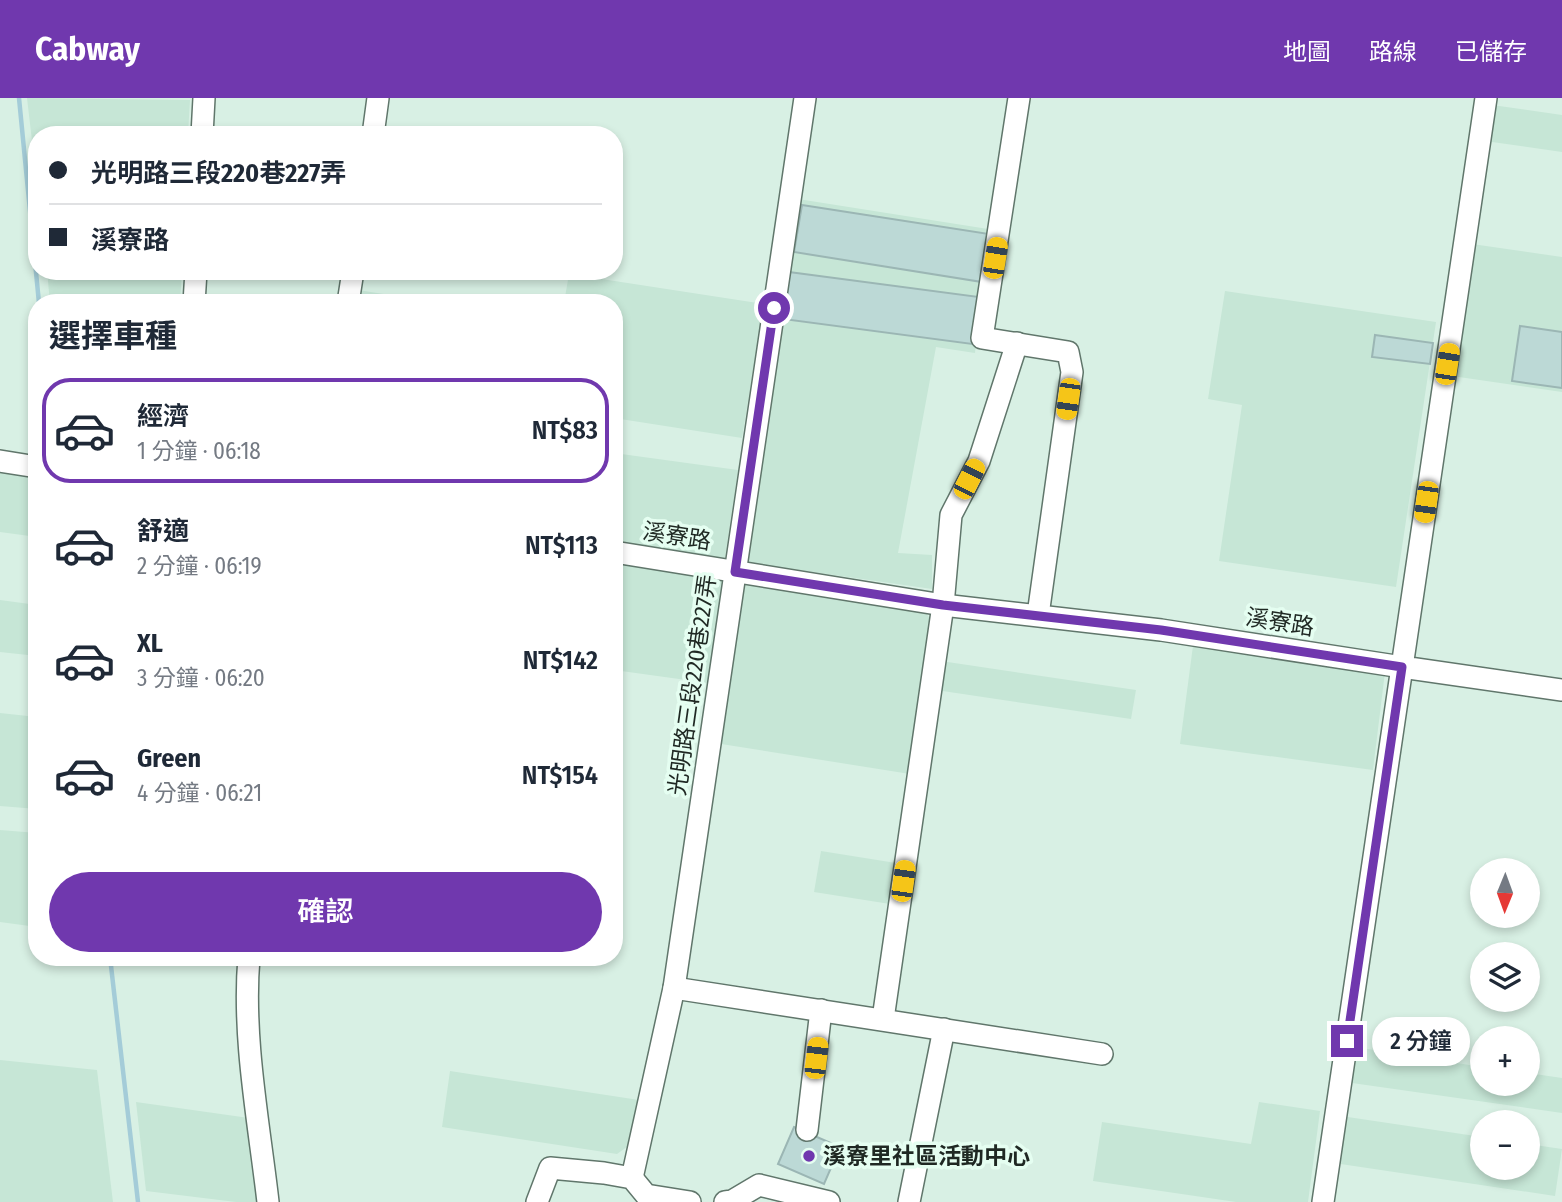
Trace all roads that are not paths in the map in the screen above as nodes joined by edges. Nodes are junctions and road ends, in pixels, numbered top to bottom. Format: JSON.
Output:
{"nodes":[{"id":1,"x":204,"y":98,"type":"edge"},
{"id":2,"x":378,"y":98,"type":"edge"},
{"id":3,"x":805,"y":98,"type":"edge"},
{"id":4,"x":1019,"y":98,"type":"edge"},
{"id":5,"x":1486,"y":98,"type":"edge"},
{"id":6,"x":202,"y":126,"type":"edge"},
{"id":7,"x":374,"y":126,"type":"edge"},
{"id":8,"x":1017,"y":343,"type":"junction"},
{"id":9,"x":0,"y":461,"type":"edge"},
{"id":10,"x":28,"y":466,"type":"edge"},
{"id":11,"x":623,"y":553,"type":"edge"},
{"id":12,"x":735,"y":572,"type":"junction"},
{"id":13,"x":943,"y":605,"type":"junction"},
{"id":14,"x":1038,"y":615,"type":"junction"},
{"id":15,"x":1402,"y":667,"type":"junction"},
{"id":16,"x":1562,"y":690,"type":"edge"},
{"id":17,"x":248,"y":966,"type":"edge"},
{"id":18,"x":674,"y":988,"type":"junction"},
{"id":19,"x":821,"y":1010,"type":"junction"},
{"id":20,"x":883,"y":1019,"type":"junction"},
{"id":21,"x":944,"y":1028,"type":"junction"},
{"id":22,"x":1102,"y":1054,"type":"dead end"},
{"id":23,"x":807,"y":1130,"type":"dead end"},
{"id":24,"x":632,"y":1178,"type":"junction"},
{"id":25,"x":268,"y":1202,"type":"edge"},
{"id":26,"x":537,"y":1202,"type":"edge"},
{"id":27,"x":690,"y":1202,"type":"edge"},
{"id":28,"x":725,"y":1202,"type":"edge"},
{"id":29,"x":829,"y":1202,"type":"edge"},
{"id":30,"x":909,"y":1202,"type":"edge"},
{"id":31,"x":1323,"y":1202,"type":"edge"}],
"edges":[{"from":1,"to":6,"type":"street"},
{"from":2,"to":7,"type":"street"},
{"from":3,"to":12,"type":"street","name":"光明路三段220巷227弄"},
{"from":4,"to":8,"type":"street"},
{"from":5,"to":15,"type":"street"},
{"from":8,"to":13,"type":"street"},
{"from":8,"to":14,"type":"street"},
{"from":9,"to":10,"type":"street"},
{"from":11,"to":12,"type":"street","name":"溪寮路"},
{"from":12,"to":13,"type":"street","name":"溪寮路"},
{"from":12,"to":18,"type":"street","name":"光明路三段220巷227弄"},
{"from":13,"to":14,"type":"street","name":"溪寮路"},
{"from":13,"to":20,"type":"street"},
{"from":14,"to":15,"type":"street","name":"溪寮路"},
{"from":15,"to":16,"type":"street","name":"溪寮路"},
{"from":15,"to":31,"type":"street"},
{"from":17,"to":25,"type":"street"},
{"from":18,"to":19,"type":"street"},
{"from":18,"to":24,"type":"street","name":"光明路三段220巷227弄"},
{"from":19,"to":20,"type":"street"},
{"from":19,"to":23,"type":"street"},
{"from":20,"to":21,"type":"street"},
{"from":21,"to":22,"type":"street"},
{"from":21,"to":30,"type":"street"},
{"from":24,"to":26,"type":"street"},
{"from":24,"to":27,"type":"street"},
{"from":28,"to":29,"type":"street"}]}
